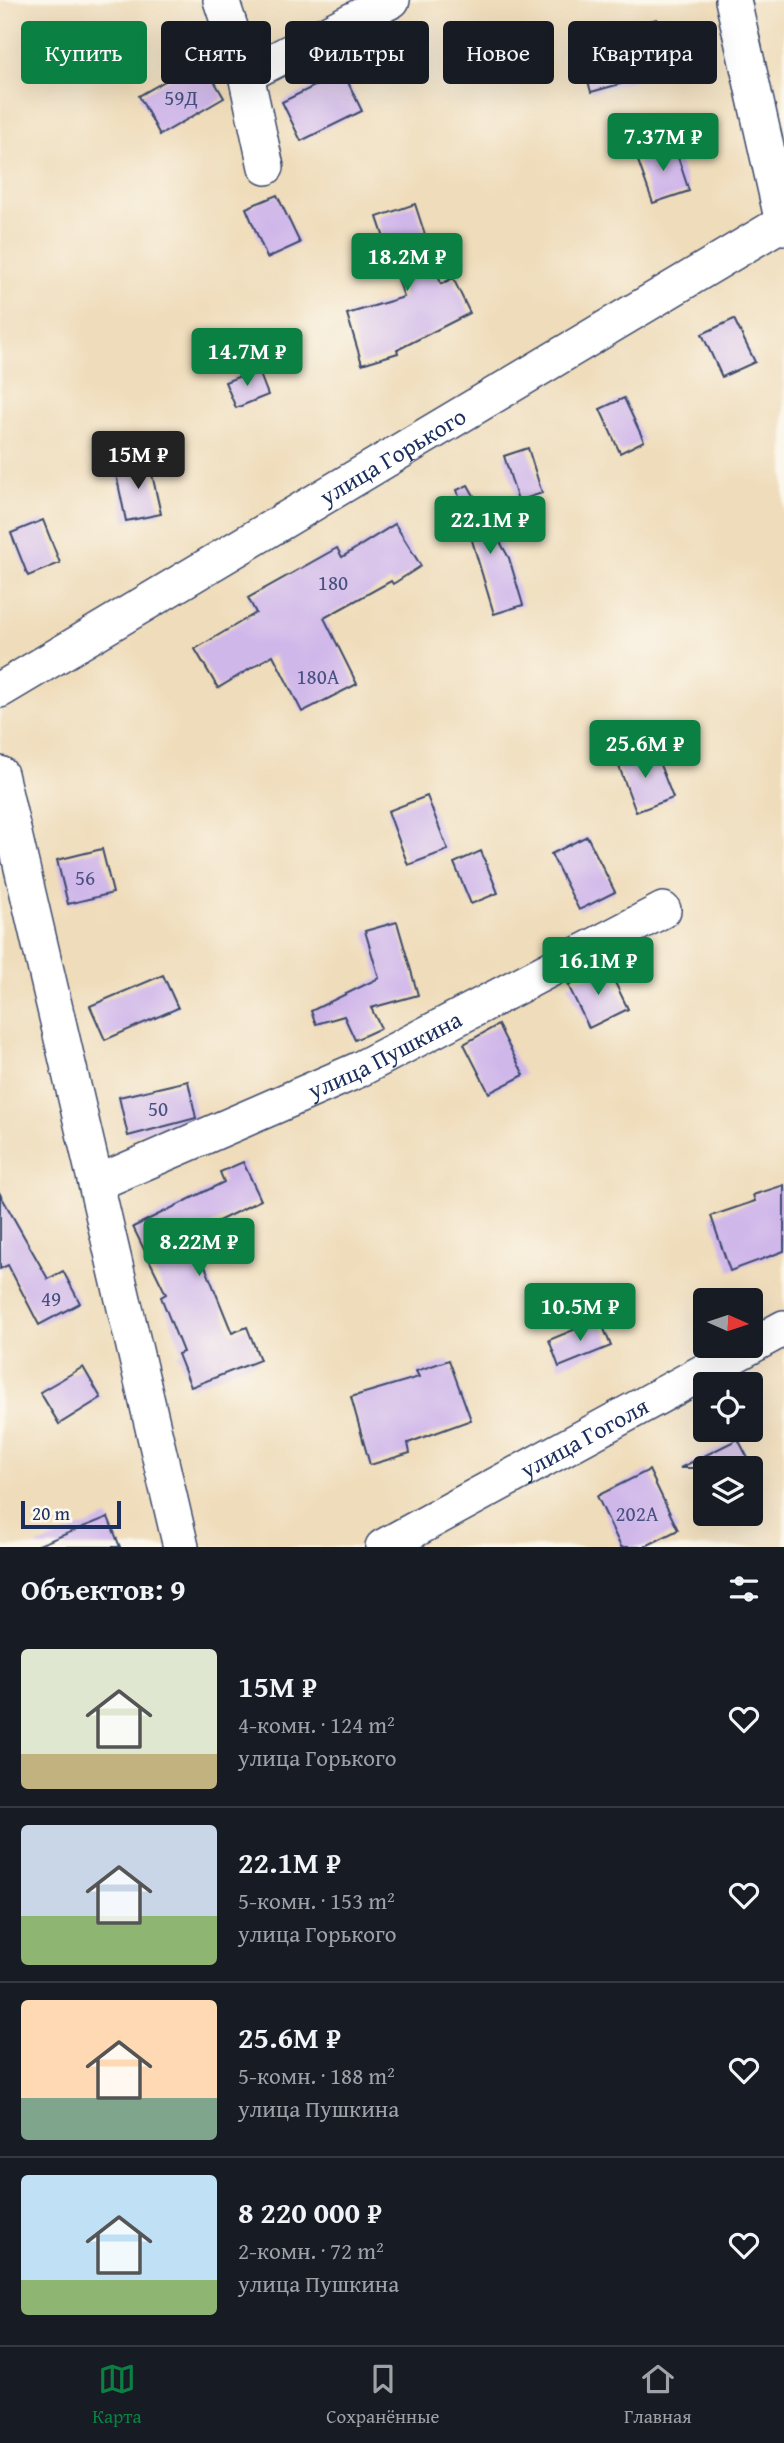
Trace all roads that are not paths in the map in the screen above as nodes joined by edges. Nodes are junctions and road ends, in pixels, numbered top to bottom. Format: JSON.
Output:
{"nodes":[{"id":1,"x":221,"y":0,"type":"edge"},
{"id":2,"x":392,"y":0,"type":"edge"},
{"id":3,"x":733,"y":0,"type":"edge"},
{"id":4,"x":228,"y":21,"type":"edge"},
{"id":5,"x":271,"y":62,"type":"edge"},
{"id":6,"x":248,"y":84,"type":"edge"},
{"id":7,"x":266,"y":167,"type":"dead end"},
{"id":8,"x":784,"y":224,"type":"edge"},
{"id":9,"x":0,"y":690,"type":"edge"},
{"id":10,"x":0,"y":774,"type":"edge"},
{"id":11,"x":663,"y":910,"type":"dead end"},
{"id":12,"x":97,"y":1183,"type":"junction"},
{"id":13,"x":784,"y":1328,"type":"edge"},
{"id":14,"x":181,"y":1547,"type":"edge"},
{"id":15,"x":383,"y":1547,"type":"edge"}],
"edges":[{"from":1,"to":4,"type":"street"},
{"from":2,"to":5,"type":"street"},
{"from":3,"to":8,"type":"street"},
{"from":6,"to":7,"type":"street"},
{"from":8,"to":9,"type":"street","name":"улица Горького"},
{"from":10,"to":12,"type":"street"},
{"from":11,"to":12,"type":"street","name":"улица Пушкина"},
{"from":12,"to":14,"type":"street"},
{"from":13,"to":15,"type":"street","name":"улица Гоголя"}]}
